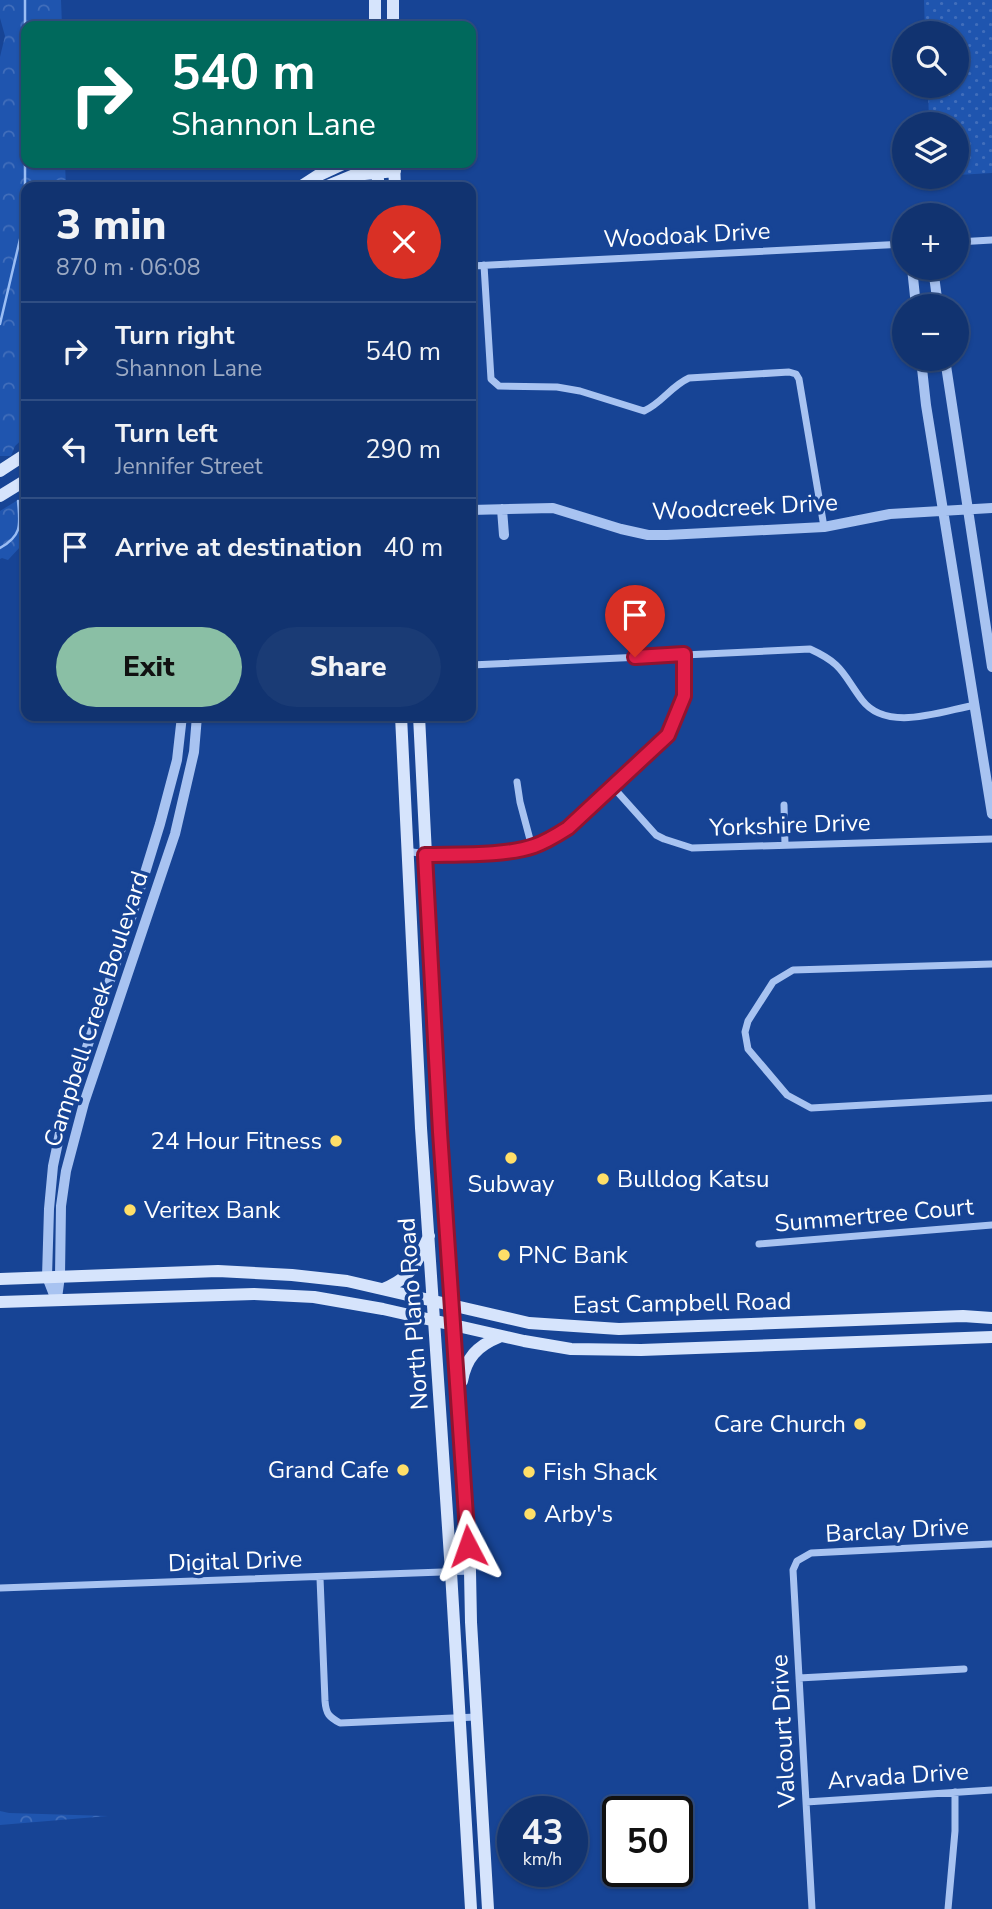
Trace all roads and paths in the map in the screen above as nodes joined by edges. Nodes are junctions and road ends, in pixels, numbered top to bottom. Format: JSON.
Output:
{"nodes":[{"id":1,"x":375,"y":0,"type":"edge"},
{"id":2,"x":393,"y":0,"type":"edge"},
{"id":3,"x":375,"y":21,"type":"edge"},
{"id":4,"x":393,"y":21,"type":"edge"},
{"id":5,"x":329,"y":168,"type":"edge"},
{"id":6,"x":375,"y":168,"type":"edge"},
{"id":7,"x":308,"y":182,"type":"edge"},
{"id":8,"x":337,"y":182,"type":"edge"},
{"id":9,"x":992,"y":240,"type":"edge"},
{"id":10,"x":969,"y":241,"type":"edge"},
{"id":11,"x":892,"y":245,"type":"edge"},
{"id":12,"x":484,"y":265,"type":"junction"},
{"id":13,"x":476,"y":266,"type":"edge"},
{"id":14,"x":923,"y":371,"type":"edge"},
{"id":15,"x":947,"y":371,"type":"edge"},
{"id":16,"x":21,"y":457,"type":"edge"},
{"id":17,"x":0,"y":471,"type":"edge"},
{"id":18,"x":21,"y":483,"type":"edge"},
{"id":19,"x":0,"y":496,"type":"edge"},
{"id":20,"x":992,"y":508,"type":"edge"},
{"id":21,"x":502,"y":509,"type":"junction"},
{"id":22,"x":967,"y":509,"type":"junction"},
{"id":23,"x":476,"y":510,"type":"edge"},
{"id":24,"x":943,"y":510,"type":"junction"},
{"id":25,"x":824,"y":527,"type":"junction"},
{"id":26,"x":504,"y":535,"type":"dead end"},
{"id":27,"x":684,"y":654,"type":"junction"},
{"id":28,"x":476,"y":665,"type":"edge"},
{"id":29,"x":992,"y":667,"type":"edge"},
{"id":30,"x":975,"y":705,"type":"junction"},
{"id":31,"x":182,"y":721,"type":"edge"},
{"id":32,"x":197,"y":721,"type":"edge"},
{"id":33,"x":401,"y":721,"type":"edge"},
{"id":34,"x":419,"y":721,"type":"edge"},
{"id":35,"x":517,"y":782,"type":"dead end"},
{"id":36,"x":172,"y":784,"type":"junction"},
{"id":37,"x":613,"y":787,"type":"junction"},
{"id":38,"x":186,"y":788,"type":"junction"},
{"id":39,"x":784,"y":805,"type":"dead end"},
{"id":40,"x":992,"y":814,"type":"edge"},
{"id":41,"x":992,"y":839,"type":"edge"},
{"id":42,"x":785,"y":845,"type":"junction"},
{"id":43,"x":532,"y":847,"type":"junction"},
{"id":44,"x":407,"y":851,"type":"junction"},
{"id":45,"x":425,"y":855,"type":"junction"},
{"id":46,"x":992,"y":964,"type":"edge"},
{"id":47,"x":113,"y":972,"type":"junction"},
{"id":48,"x":126,"y":977,"type":"junction"},
{"id":49,"x":992,"y":1098,"type":"edge"},
{"id":50,"x":62,"y":1123,"type":"junction"},
{"id":51,"x":77,"y":1128,"type":"junction"},
{"id":52,"x":421,"y":1128,"type":"junction"},
{"id":53,"x":440,"y":1132,"type":"junction"},
{"id":54,"x":992,"y":1225,"type":"edge"},
{"id":55,"x":429,"y":1236,"type":"junction"},
{"id":56,"x":759,"y":1244,"type":"dead end"},
{"id":57,"x":53,"y":1276,"type":"junction"},
{"id":58,"x":0,"y":1279,"type":"edge"},
{"id":59,"x":383,"y":1289,"type":"junction"},
{"id":60,"x":57,"y":1300,"type":"junction"},
{"id":61,"x":433,"y":1300,"type":"junction"},
{"id":62,"x":0,"y":1302,"type":"edge"},
{"id":63,"x":452,"y":1304,"type":"junction"},
{"id":64,"x":992,"y":1318,"type":"edge"},
{"id":65,"x":435,"y":1322,"type":"junction"},
{"id":66,"x":795,"y":1323,"type":"junction"},
{"id":67,"x":453,"y":1326,"type":"junction"},
{"id":68,"x":666,"y":1328,"type":"junction"},
{"id":69,"x":500,"y":1336,"type":"junction"},
{"id":70,"x":992,"y":1336,"type":"edge"},
{"id":71,"x":796,"y":1344,"type":"junction"},
{"id":72,"x":667,"y":1349,"type":"junction"},
{"id":73,"x":458,"y":1399,"type":"junction"},
{"id":74,"x":992,"y":1544,"type":"edge"},
{"id":75,"x":804,"y":1555,"type":"joint"},
{"id":76,"x":470,"y":1571,"type":"junction"},
{"id":77,"x":452,"y":1572,"type":"junction"},
{"id":78,"x":320,"y":1578,"type":"junction"},
{"id":79,"x":0,"y":1588,"type":"edge"},
{"id":80,"x":964,"y":1669,"type":"dead end"},
{"id":81,"x":799,"y":1678,"type":"junction"},
{"id":82,"x":477,"y":1717,"type":"junction"},
{"id":83,"x":460,"y":1718,"type":"junction"},
{"id":84,"x":992,"y":1790,"type":"edge"},
{"id":85,"x":955,"y":1792,"type":"junction"},
{"id":86,"x":806,"y":1802,"type":"junction"},
{"id":87,"x":484,"y":1823,"type":"junction"},
{"id":88,"x":466,"y":1825,"type":"junction"},
{"id":89,"x":471,"y":1909,"type":"edge"},
{"id":90,"x":488,"y":1909,"type":"edge"},
{"id":91,"x":812,"y":1909,"type":"edge"},
{"id":92,"x":948,"y":1909,"type":"edge"}],
"edges":[{"from":1,"to":3,"type":"main road"},
{"from":2,"to":4,"type":"main road"},
{"from":5,"to":7,"type":"main road"},
{"from":6,"to":8,"type":"main road"},
{"from":9,"to":10,"type":"street"},
{"from":11,"to":12,"type":"street","name":"Woodoak Drive"},
{"from":12,"to":13,"type":"street","name":"Woodoak Drive"},
{"from":12,"to":25,"type":"street"},
{"from":14,"to":24,"type":"street"},
{"from":15,"to":22,"type":"street"},
{"from":16,"to":17,"type":"main road"},
{"from":18,"to":19,"type":"main road"},
{"from":20,"to":22,"type":"street","name":"Woodcreek Drive"},
{"from":21,"to":23,"type":"street","name":"Woodcreek Drive"},
{"from":21,"to":25,"type":"street","name":"Woodcreek Drive"},
{"from":21,"to":26,"type":"street"},
{"from":22,"to":24,"type":"street","name":"Woodcreek Drive"},
{"from":22,"to":29,"type":"street"},
{"from":24,"to":25,"type":"street","name":"Woodcreek Drive"},
{"from":24,"to":30,"type":"street"},
{"from":27,"to":28,"type":"street"},
{"from":27,"to":30,"type":"street"},
{"from":27,"to":37,"type":"street"},
{"from":30,"to":40,"type":"street"},
{"from":31,"to":36,"type":"street","name":"Campbell Creek Boulevard"},
{"from":32,"to":38,"type":"street","name":"Campbell Creek Boulevard"},
{"from":33,"to":44,"type":"main road","name":"North Plano Road"},
{"from":34,"to":45,"type":"main road","name":"North Plano Road"},
{"from":35,"to":43,"type":"street"},
{"from":36,"to":38,"type":"street"},
{"from":36,"to":47,"type":"street","name":"Campbell Creek Boulevard"},
{"from":37,"to":42,"type":"street","name":"Yorkshire Drive"},
{"from":37,"to":43,"type":"street"},
{"from":38,"to":48,"type":"street","name":"Campbell Creek Boulevard"},
{"from":39,"to":42,"type":"street"},
{"from":41,"to":42,"type":"street","name":"Yorkshire Drive"},
{"from":43,"to":45,"type":"street"},
{"from":44,"to":45,"type":"street"},
{"from":44,"to":52,"type":"main road","name":"North Plano Road"},
{"from":45,"to":53,"type":"main road","name":"North Plano Road"},
{"from":46,"to":49,"type":"street"},
{"from":47,"to":48,"type":"street"},
{"from":47,"to":50,"type":"street","name":"Campbell Creek Boulevard"},
{"from":48,"to":51,"type":"street","name":"Campbell Creek Boulevard"},
{"from":50,"to":51,"type":"street"},
{"from":50,"to":57,"type":"street","name":"Campbell Creek Boulevard"},
{"from":51,"to":57,"type":"street","name":"Campbell Creek Boulevard"},
{"from":52,"to":53,"type":"main road"},
{"from":52,"to":55,"type":"main road","name":"North Plano Road"},
{"from":53,"to":63,"type":"main road","name":"North Plano Road"},
{"from":54,"to":56,"type":"street","name":"Summertree Court"},
{"from":55,"to":59,"type":"main road"},
{"from":55,"to":61,"type":"main road","name":"North Plano Road"},
{"from":57,"to":58,"type":"main road","name":"East Campbell Road"},
{"from":57,"to":59,"type":"main road","name":"East Campbell Road"},
{"from":57,"to":60,"type":"street","name":"Campbell Creek Boulevard"},
{"from":59,"to":61,"type":"main road","name":"East Campbell Road"},
{"from":60,"to":62,"type":"main road","name":"East Campbell Road"},
{"from":60,"to":65,"type":"main road","name":"East Campbell Road"},
{"from":61,"to":63,"type":"main road","name":"East Campbell Road"},
{"from":61,"to":65,"type":"main road","name":"North Plano Road"},
{"from":63,"to":67,"type":"main road","name":"North Plano Road"},
{"from":63,"to":68,"type":"main road","name":"East Campbell Road"},
{"from":64,"to":66,"type":"main road","name":"East Campbell Road"},
{"from":65,"to":67,"type":"main road","name":"East Campbell Road"},
{"from":65,"to":77,"type":"main road","name":"North Plano Road"},
{"from":66,"to":68,"type":"main road","name":"East Campbell Road"},
{"from":66,"to":71,"type":"main road"},
{"from":67,"to":69,"type":"main road","name":"East Campbell Road"},
{"from":67,"to":73,"type":"main road","name":"North Plano Road"},
{"from":68,"to":72,"type":"main road"},
{"from":69,"to":72,"type":"main road","name":"East Campbell Road"},
{"from":69,"to":73,"type":"main road"},
{"from":70,"to":71,"type":"main road","name":"East Campbell Road"},
{"from":71,"to":72,"type":"main road","name":"East Campbell Road"},
{"from":73,"to":76,"type":"main road","name":"North Plano Road"},
{"from":74,"to":75,"type":"street","name":"Barclay Drive"},
{"from":75,"to":81,"type":"street","name":"Valcourt Drive"},
{"from":76,"to":77,"type":"street","name":"Digital Drive"},
{"from":76,"to":82,"type":"main road","name":"North Plano Road"},
{"from":77,"to":78,"type":"street","name":"Digital Drive"},
{"from":77,"to":83,"type":"main road","name":"North Plano Road"},
{"from":78,"to":79,"type":"street","name":"Digital Drive"},
{"from":78,"to":83,"type":"street"},
{"from":80,"to":81,"type":"street"},
{"from":81,"to":86,"type":"street","name":"Valcourt Drive"},
{"from":82,"to":83,"type":"street"},
{"from":82,"to":87,"type":"main road","name":"North Plano Road"},
{"from":83,"to":88,"type":"main road","name":"North Plano Road"},
{"from":84,"to":85,"type":"street","name":"Arvada Drive"},
{"from":85,"to":86,"type":"street","name":"Arvada Drive"},
{"from":85,"to":92,"type":"street"},
{"from":86,"to":91,"type":"street","name":"Valcourt Drive"},
{"from":87,"to":88,"type":"main road"},
{"from":87,"to":90,"type":"main road","name":"North Plano Road"},
{"from":88,"to":89,"type":"main road","name":"North Plano Road"}]}
